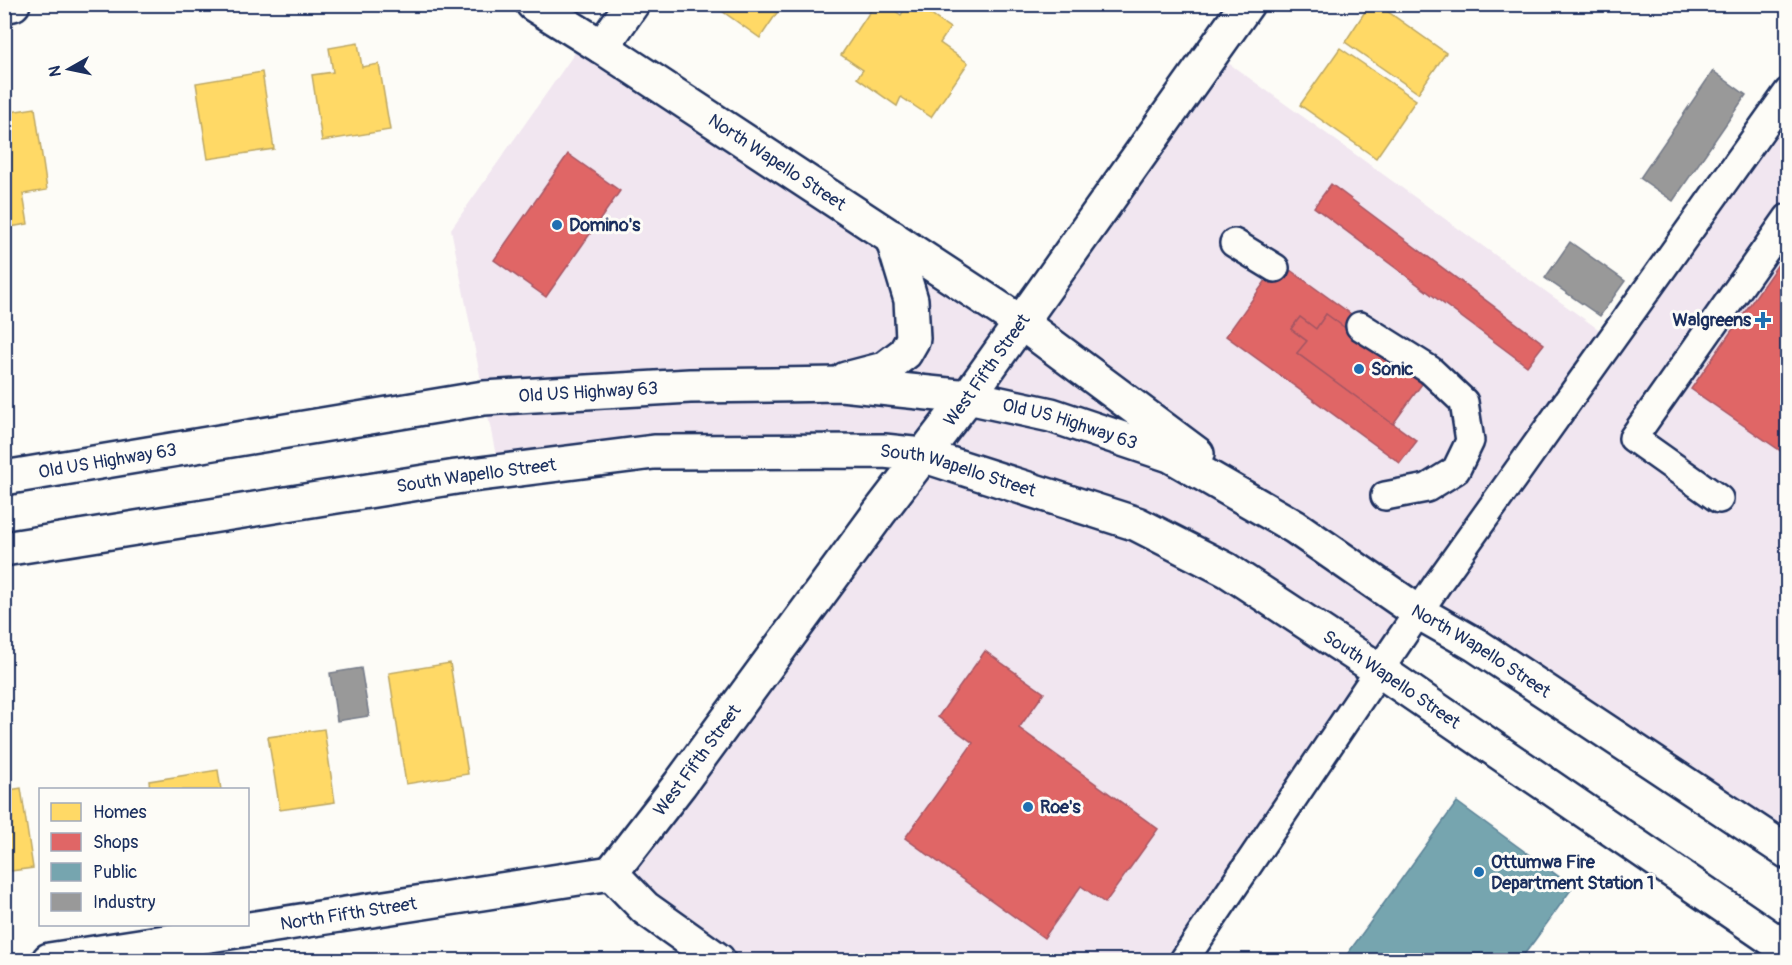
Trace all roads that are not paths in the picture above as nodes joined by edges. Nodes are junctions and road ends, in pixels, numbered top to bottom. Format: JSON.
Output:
{"nodes":[{"id":1,"x":13,"y":4,"type":"edge"},
{"id":2,"x":533,"y":4,"type":"edge"},
{"id":3,"x":632,"y":4,"type":"edge"},
{"id":4,"x":1247,"y":4,"type":"edge"},
{"id":5,"x":4,"y":6,"type":"edge"},
{"id":6,"x":602,"y":47,"type":"junction"},
{"id":7,"x":1788,"y":93,"type":"edge"},
{"id":8,"x":1788,"y":218,"type":"edge"},
{"id":9,"x":892,"y":237,"type":"junction"},
{"id":10,"x":1233,"y":243,"type":"dead end"},
{"id":11,"x":1275,"y":268,"type":"dead end"},
{"id":12,"x":1020,"y":322,"type":"junction"},
{"id":13,"x":1360,"y":326,"type":"dead end"},
{"id":14,"x":822,"y":384,"type":"junction"},
{"id":15,"x":968,"y":397,"type":"junction"},
{"id":16,"x":922,"y":455,"type":"junction"},
{"id":17,"x":1170,"y":455,"type":"joint"},
{"id":18,"x":4,"y":478,"type":"edge"},
{"id":19,"x":1385,"y":496,"type":"dead end"},
{"id":20,"x":1719,"y":499,"type":"dead end"},
{"id":21,"x":1295,"y":527,"type":"junction"},
{"id":22,"x":4,"y":549,"type":"edge"},
{"id":23,"x":1418,"y":612,"type":"junction"},
{"id":24,"x":1379,"y":670,"type":"junction"},
{"id":25,"x":1788,"y":852,"type":"edge"},
{"id":26,"x":611,"y":873,"type":"junction"},
{"id":27,"x":1788,"y":950,"type":"edge"},
{"id":28,"x":49,"y":960,"type":"edge"},
{"id":29,"x":718,"y":960,"type":"edge"},
{"id":30,"x":1184,"y":960,"type":"edge"}],
"edges":[{"from":1,"to":5,"type":"main road"},
{"from":2,"to":6,"type":"main road","name":"North Wapello Street"},
{"from":3,"to":6,"type":"main road"},
{"from":4,"to":12,"type":"main road","name":"West Fifth Street"},
{"from":6,"to":9,"type":"main road","name":"North Wapello Street"},
{"from":7,"to":23,"type":"lane"},
{"from":8,"to":20,"type":"lane"},
{"from":9,"to":12,"type":"main road","name":"North Wapello Street"},
{"from":9,"to":14,"type":"main road"},
{"from":10,"to":11,"type":"lane"},
{"from":12,"to":15,"type":"main road","name":"West Fifth Street"},
{"from":12,"to":21,"type":"main road","name":"North Wapello Street"},
{"from":13,"to":19,"type":"lane"},
{"from":14,"to":15,"type":"main road","name":"Old US Highway 63"},
{"from":14,"to":18,"type":"main road","name":"Old US Highway 63"},
{"from":15,"to":16,"type":"main road","name":"West Fifth Street"},
{"from":15,"to":17,"type":"main road","name":"Old US Highway 63"},
{"from":16,"to":22,"type":"main road","name":"South Wapello Street"},
{"from":16,"to":24,"type":"main road","name":"South Wapello Street"},
{"from":16,"to":26,"type":"main road","name":"West Fifth Street"},
{"from":17,"to":21,"type":"main road","name":"North Wapello Street"},
{"from":21,"to":23,"type":"main road","name":"North Wapello Street"},
{"from":23,"to":24,"type":"lane"},
{"from":23,"to":25,"type":"main road","name":"North Wapello Street"},
{"from":24,"to":27,"type":"main road","name":"South Wapello Street"},
{"from":24,"to":30,"type":"lane"},
{"from":26,"to":28,"type":"main road","name":"North Fifth Street"},
{"from":26,"to":29,"type":"main road"}]}
